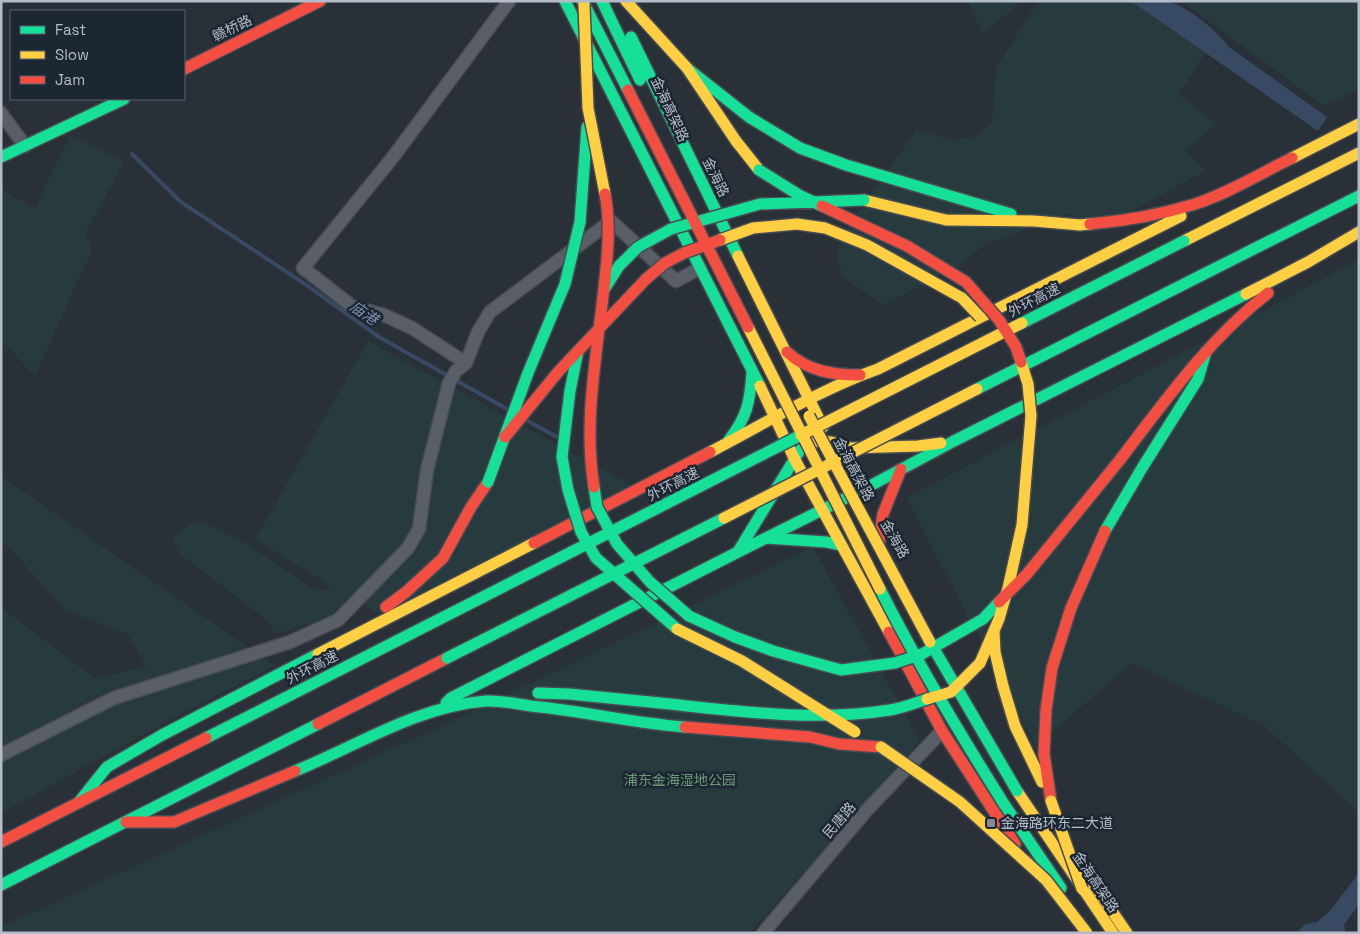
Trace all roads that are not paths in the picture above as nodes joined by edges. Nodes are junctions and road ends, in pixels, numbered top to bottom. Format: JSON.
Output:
{"nodes":[{"id":1,"x":320,"y":1,"type":"edge"},
{"id":2,"x":510,"y":1,"type":"edge"},
{"id":3,"x":565,"y":1,"type":"edge"},
{"id":4,"x":602,"y":1,"type":"edge"},
{"id":5,"x":614,"y":1,"type":"edge"},
{"id":6,"x":626,"y":1,"type":"edge"},
{"id":7,"x":583,"y":3,"type":"edge"},
{"id":8,"x":185,"y":68,"type":"edge"},
{"id":9,"x":687,"y":68,"type":"junction"},
{"id":10,"x":648,"y":98,"type":"dead end"},
{"id":11,"x":122,"y":100,"type":"edge"},
{"id":12,"x":588,"y":108,"type":"junction"},
{"id":13,"x":1,"y":113,"type":"edge"},
{"id":14,"x":1359,"y":124,"type":"edge"},
{"id":15,"x":25,"y":146,"type":"junction"},
{"id":16,"x":1359,"y":153,"type":"edge"},
{"id":17,"x":1,"y":157,"type":"edge"},
{"id":18,"x":1359,"y":196,"type":"edge"},
{"id":19,"x":1194,"y":204,"type":"junction"},
{"id":20,"x":703,"y":211,"type":"dead end"},
{"id":21,"x":1034,"y":221,"type":"junction"},
{"id":22,"x":1359,"y":232,"type":"edge"},
{"id":23,"x":1308,"y":262,"type":"junction"},
{"id":24,"x":700,"y":268,"type":"junction"},
{"id":25,"x":590,"y":310,"type":"dead end"},
{"id":26,"x":582,"y":331,"type":"dead end"},
{"id":27,"x":776,"y":334,"type":"junction"},
{"id":28,"x":1206,"y":352,"type":"junction"},
{"id":29,"x":461,"y":367,"type":"junction"},
{"id":30,"x":878,"y":369,"type":"junction"},
{"id":31,"x":752,"y":372,"type":"junction"},
{"id":32,"x":862,"y":375,"type":"junction"},
{"id":33,"x":1012,"y":382,"type":"dead end"},
{"id":34,"x":1015,"y":398,"type":"dead end"},
{"id":35,"x":812,"y":405,"type":"junction"},
{"id":36,"x":778,"y":423,"type":"junction"},
{"id":37,"x":1017,"y":423,"type":"dead end"},
{"id":38,"x":505,"y":437,"type":"junction"},
{"id":39,"x":808,"y":440,"type":"junction"},
{"id":40,"x":954,"y":441,"type":"junction"},
{"id":41,"x":831,"y":442,"type":"junction"},
{"id":42,"x":732,"y":450,"type":"junction"},
{"id":43,"x":794,"y":458,"type":"junction"},
{"id":44,"x":820,"y":464,"type":"junction"},
{"id":45,"x":901,"y":469,"type":"junction"},
{"id":46,"x":848,"y":477,"type":"junction"},
{"id":47,"x":813,"y":492,"type":"junction"},
{"id":48,"x":856,"y":492,"type":"junction"},
{"id":49,"x":823,"y":508,"type":"junction"},
{"id":50,"x":765,"y":538,"type":"junction"},
{"id":51,"x":879,"y":543,"type":"junction"},
{"id":52,"x":841,"y":545,"type":"junction"},
{"id":53,"x":738,"y":552,"type":"junction"},
{"id":54,"x":1003,"y":558,"type":"dead end"},
{"id":55,"x":334,"y":645,"type":"junction"},
{"id":56,"x":488,"y":701,"type":"junction"},
{"id":57,"x":439,"y":710,"type":"junction"},
{"id":58,"x":942,"y":731,"type":"junction"},
{"id":59,"x":881,"y":748,"type":"junction"},
{"id":60,"x":1,"y":756,"type":"edge"},
{"id":61,"x":1051,"y":801,"type":"junction"},
{"id":62,"x":79,"y":802,"type":"junction"},
{"id":63,"x":126,"y":822,"type":"junction"},
{"id":64,"x":1,"y":842,"type":"edge"},
{"id":65,"x":1,"y":885,"type":"edge"},
{"id":66,"x":1082,"y":889,"type":"junction"},
{"id":67,"x":763,"y":933,"type":"edge"},
{"id":68,"x":1076,"y":933,"type":"edge"},
{"id":69,"x":1089,"y":933,"type":"edge"},
{"id":70,"x":1113,"y":933,"type":"edge"},
{"id":71,"x":1127,"y":933,"type":"edge"}],
"edges":[{"from":1,"to":8,"type":"main road","name":"赣桥路"},
{"from":2,"to":29,"type":"street"},
{"from":3,"to":24,"type":"main road"},
{"from":4,"to":10,"type":"main road","name":"金海高架路"},
{"from":5,"to":27,"type":"main road","name":"金海路"},
{"from":6,"to":9,"type":"main road"},
{"from":7,"to":12,"type":"main road","bridge":true},
{"from":7,"to":69,"type":"main road","name":"金海高架路","bridge":true},
{"from":9,"to":21,"type":"main road"},
{"from":9,"to":56,"type":"main road","bridge":true},
{"from":11,"to":15,"type":"main road"},
{"from":12,"to":28,"type":"main road","bridge":true},
{"from":12,"to":38,"type":"main road","bridge":true},
{"from":13,"to":15,"type":"street"},
{"from":14,"to":19,"type":"main road"},
{"from":15,"to":17,"type":"main road"},
{"from":16,"to":62,"type":"main road","name":"外环高速","bridge":true},
{"from":18,"to":63,"type":"main road","bridge":true},
{"from":19,"to":21,"type":"main road"},
{"from":19,"to":30,"type":"main road"},
{"from":20,"to":66,"type":"main road","name":"金海高架路","bridge":true},
{"from":21,"to":25,"type":"main road","bridge":true},
{"from":22,"to":23,"type":"main road"},
{"from":23,"to":28,"type":"main road"},
{"from":23,"to":40,"type":"main road"},
{"from":24,"to":29,"type":"street"},
{"from":24,"to":31,"type":"main road"},
{"from":26,"to":59,"type":"main road","bridge":true},
{"from":27,"to":32,"type":"main road"},
{"from":27,"to":35,"type":"main road","name":"金海路"},
{"from":28,"to":61,"type":"main road"},
{"from":29,"to":60,"type":"street"},
{"from":30,"to":32,"type":"main road"},
{"from":30,"to":41,"type":"main road"},
{"from":31,"to":36,"type":"main road"},
{"from":31,"to":42,"type":"main road"},
{"from":32,"to":35,"type":"main road"},
{"from":33,"to":38,"type":"main road","bridge":true},
{"from":34,"to":37,"type":"main road"},
{"from":35,"to":36,"type":"main road"},
{"from":35,"to":39,"type":"main road"},
{"from":35,"to":41,"type":"main road","name":"金海路"},
{"from":36,"to":39,"type":"main road"},
{"from":36,"to":42,"type":"main road"},
{"from":36,"to":43,"type":"main road"},
{"from":38,"to":55,"type":"main road","bridge":true},
{"from":39,"to":41,"type":"main road"},
{"from":39,"to":43,"type":"main road"},
{"from":40,"to":41,"type":"main road"},
{"from":40,"to":45,"type":"main road"},
{"from":41,"to":44,"type":"main road"},
{"from":41,"to":46,"type":"main road","name":"金海路"},
{"from":42,"to":43,"type":"main road"},
{"from":42,"to":55,"type":"main road"},
{"from":43,"to":44,"type":"main road"},
{"from":43,"to":47,"type":"main road"},
{"from":43,"to":53,"type":"main road"},
{"from":44,"to":46,"type":"main road"},
{"from":44,"to":47,"type":"main road"},
{"from":45,"to":48,"type":"main road"},
{"from":45,"to":51,"type":"main road"},
{"from":46,"to":48,"type":"main road","name":"金海路"},
{"from":47,"to":49,"type":"main road"},
{"from":48,"to":49,"type":"main road"},
{"from":48,"to":51,"type":"main road","name":"金海路"},
{"from":49,"to":50,"type":"main road"},
{"from":49,"to":52,"type":"main road"},
{"from":50,"to":52,"type":"main road"},
{"from":50,"to":53,"type":"main road"},
{"from":51,"to":71,"type":"main road","name":"金海路"},
{"from":52,"to":58,"type":"main road"},
{"from":53,"to":57,"type":"main road"},
{"from":54,"to":61,"type":"main road","bridge":true},
{"from":55,"to":62,"type":"main road"},
{"from":56,"to":57,"type":"main road"},
{"from":56,"to":59,"type":"main road"},
{"from":57,"to":63,"type":"main road"},
{"from":58,"to":67,"type":"street","name":"民唐路"},
{"from":58,"to":68,"type":"main road"},
{"from":59,"to":69,"type":"main road","bridge":true},
{"from":61,"to":66,"type":"main road","bridge":true},
{"from":62,"to":64,"type":"main road","name":"外环高速"},
{"from":63,"to":65,"type":"main road"},
{"from":66,"to":70,"type":"main road","name":"金海高架路"}]}
